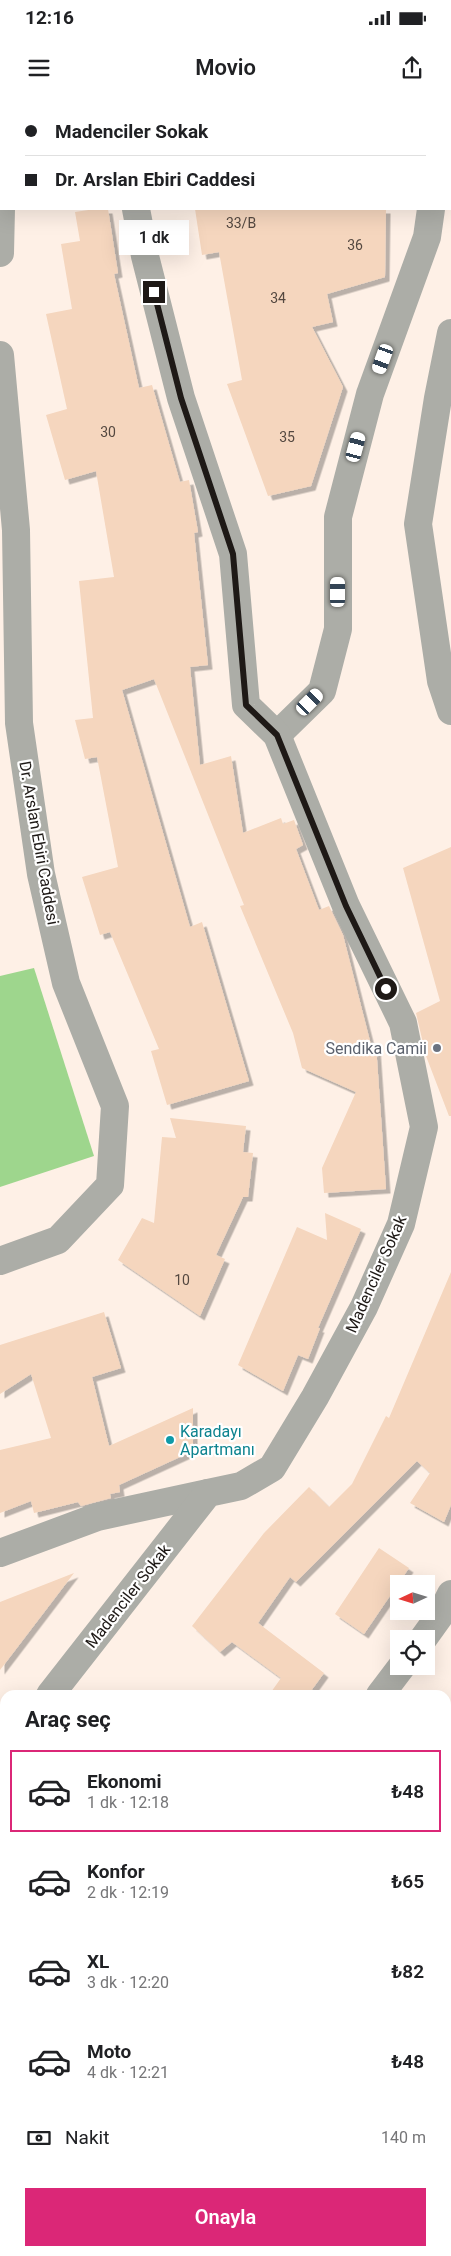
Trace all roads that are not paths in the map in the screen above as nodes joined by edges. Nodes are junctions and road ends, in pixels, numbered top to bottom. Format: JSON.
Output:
{"nodes":[{"id":1,"x":1,"y":210,"type":"edge"},
{"id":2,"x":136,"y":210,"type":"edge"},
{"id":3,"x":431,"y":210,"type":"edge"},
{"id":4,"x":0,"y":253,"type":"edge"},
{"id":5,"x":451,"y":334,"type":"edge"},
{"id":6,"x":0,"y":355,"type":"edge"},
{"id":7,"x":451,"y":712,"type":"edge"},
{"id":8,"x":277,"y":735,"type":"junction"},
{"id":9,"x":0,"y":1261,"type":"edge"},
{"id":10,"x":208,"y":1493,"type":"junction"},
{"id":11,"x":0,"y":1553,"type":"edge"},
{"id":12,"x":451,"y":1594,"type":"edge"},
{"id":13,"x":429,"y":1630,"type":"edge"},
{"id":14,"x":395,"y":1675,"type":"edge"},
{"id":15,"x":54,"y":1690,"type":"edge"},
{"id":16,"x":384,"y":1690,"type":"edge"}],
"edges":[{"from":1,"to":4,"type":"street"},
{"from":2,"to":8,"type":"street"},
{"from":3,"to":8,"type":"street"},
{"from":5,"to":7,"type":"street"},
{"from":6,"to":9,"type":"street","name":"Dr. Arslan Ebiri Caddesi"},
{"from":8,"to":10,"type":"street","name":"Madenciler Sokak"},
{"from":10,"to":11,"type":"street"},
{"from":10,"to":15,"type":"street","name":"Madenciler Sokak"},
{"from":12,"to":13,"type":"street"},
{"from":14,"to":16,"type":"street"}]}
